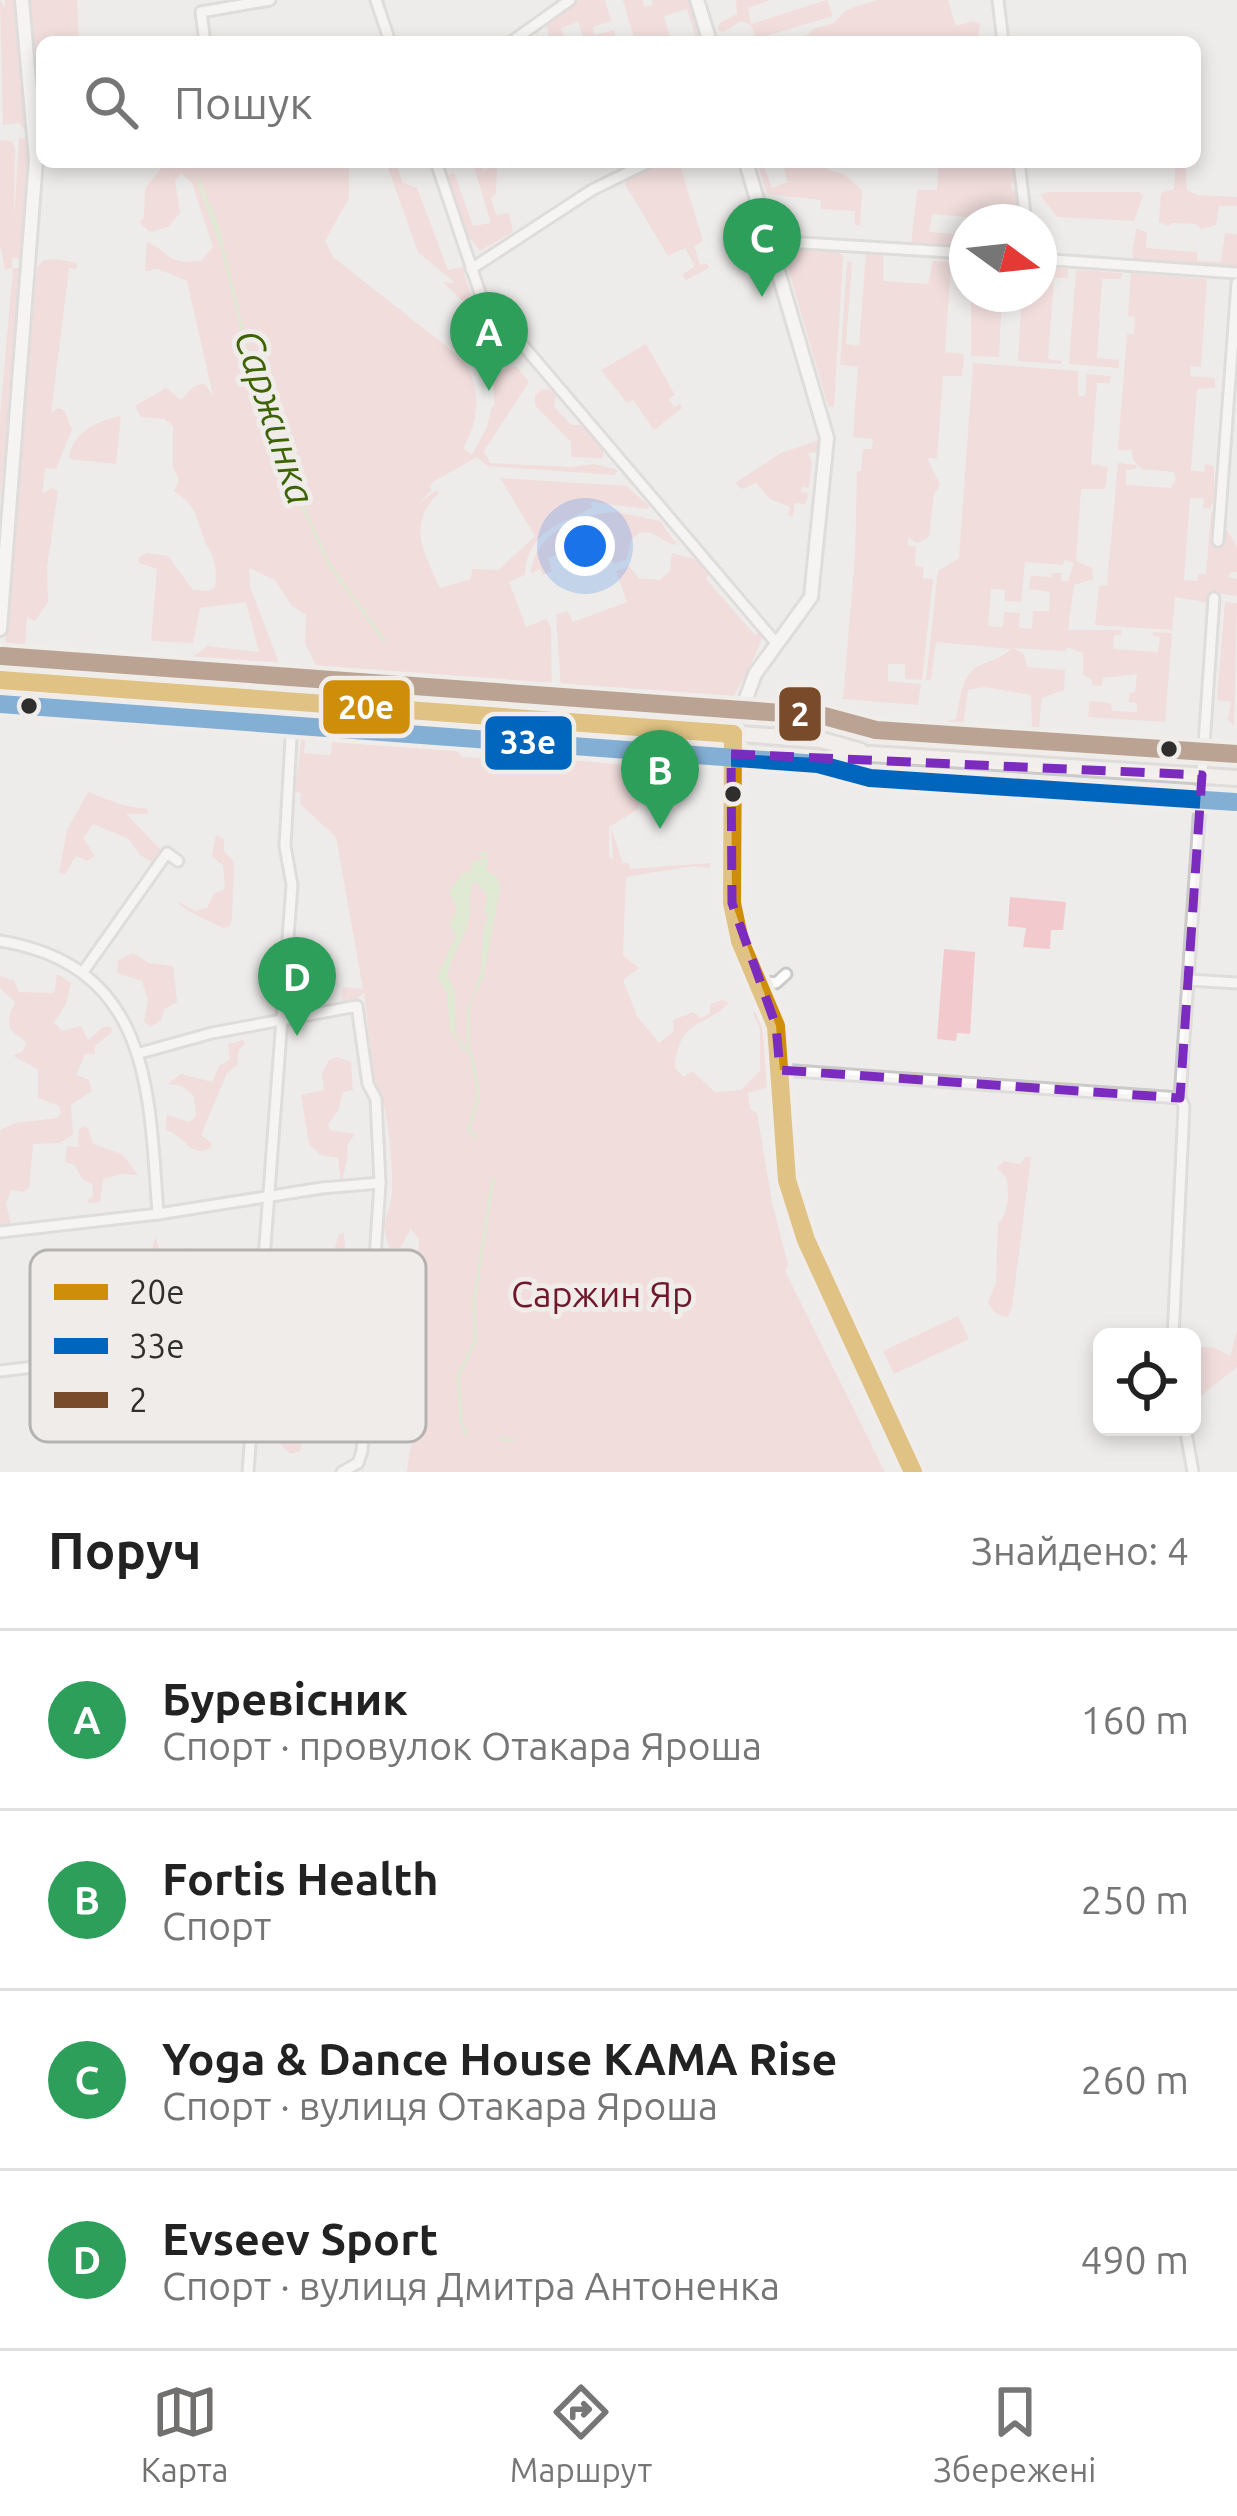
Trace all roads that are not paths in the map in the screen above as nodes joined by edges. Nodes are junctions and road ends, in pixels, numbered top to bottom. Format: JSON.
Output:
{"nodes":[{"id":1,"x":22,"y":0,"type":"edge"},
{"id":2,"x":270,"y":0,"type":"edge"},
{"id":3,"x":376,"y":0,"type":"edge"},
{"id":4,"x":570,"y":0,"type":"edge"},
{"id":5,"x":697,"y":0,"type":"edge"},
{"id":6,"x":998,"y":0,"type":"edge"},
{"id":7,"x":204,"y":36,"type":"edge"},
{"id":8,"x":388,"y":36,"type":"edge"},
{"id":9,"x":519,"y":36,"type":"edge"},
{"id":10,"x":708,"y":36,"type":"edge"},
{"id":11,"x":1002,"y":36,"type":"edge"},
{"id":12,"x":36,"y":110,"type":"edge"},
{"id":13,"x":36,"y":160,"type":"edge"},
{"id":14,"x":438,"y":168,"type":"edge"},
{"id":15,"x":638,"y":168,"type":"edge"},
{"id":16,"x":748,"y":168,"type":"edge"},
{"id":17,"x":1020,"y":168,"type":"edge"},
{"id":18,"x":1024,"y":204,"type":"edge"},
{"id":19,"x":770,"y":241,"type":"junction"},
{"id":20,"x":949,"y":252,"type":"edge"},
{"id":21,"x":1057,"y":260,"type":"edge"},
{"id":22,"x":471,"y":269,"type":"junction"},
{"id":23,"x":1237,"y":273,"type":"edge"},
{"id":24,"x":1237,"y":283,"type":"edge"},
{"id":25,"x":1218,"y":541,"type":"dead end"},
{"id":26,"x":1214,"y":598,"type":"dead end"},
{"id":27,"x":0,"y":629,"type":"edge"},
{"id":28,"x":777,"y":644,"type":"junction"},
{"id":29,"x":0,"y":680,"type":"edge"},
{"id":30,"x":0,"y":700,"type":"edge"},
{"id":31,"x":293,"y":702,"type":"junction"},
{"id":32,"x":292,"y":722,"type":"junction"},
{"id":33,"x":733,"y":734,"type":"junction"},
{"id":34,"x":731,"y":754,"type":"junction"},
{"id":35,"x":872,"y":754,"type":"junction"},
{"id":36,"x":1202,"y":775,"type":"junction"},
{"id":37,"x":1237,"y":778,"type":"edge"},
{"id":38,"x":178,"y":861,"type":"dead end"},
{"id":39,"x":0,"y":941,"type":"edge"},
{"id":40,"x":83,"y":972,"type":"junction"},
{"id":41,"x":787,"y":974,"type":"dead end"},
{"id":42,"x":1188,"y":980,"type":"junction"},
{"id":43,"x":756,"y":981,"type":"junction"},
{"id":44,"x":1237,"y":983,"type":"edge"},
{"id":45,"x":280,"y":1020,"type":"junction"},
{"id":46,"x":140,"y":1053,"type":"junction"},
{"id":47,"x":780,"y":1070,"type":"junction"},
{"id":48,"x":1180,"y":1098,"type":"junction"},
{"id":49,"x":380,"y":1183,"type":"junction"},
{"id":50,"x":272,"y":1195,"type":"junction"},
{"id":51,"x":158,"y":1214,"type":"junction"},
{"id":52,"x":0,"y":1232,"type":"edge"},
{"id":53,"x":267,"y":1250,"type":"edge"},
{"id":54,"x":376,"y":1250,"type":"edge"},
{"id":55,"x":1173,"y":1328,"type":"edge"},
{"id":56,"x":30,"y":1367,"type":"edge"},
{"id":57,"x":0,"y":1371,"type":"edge"},
{"id":58,"x":1187,"y":1436,"type":"edge"},
{"id":59,"x":250,"y":1442,"type":"edge"},
{"id":60,"x":363,"y":1442,"type":"edge"},
{"id":61,"x":347,"y":1470,"type":"edge"},
{"id":62,"x":248,"y":1472,"type":"edge"},
{"id":63,"x":913,"y":1472,"type":"edge"},
{"id":64,"x":1193,"y":1472,"type":"edge"}],
"edges":[{"from":1,"to":12,"type":"street"},
{"from":2,"to":7,"type":"street"},
{"from":3,"to":8,"type":"street"},
{"from":4,"to":9,"type":"street"},
{"from":5,"to":10,"type":"street"},
{"from":6,"to":11,"type":"street"},
{"from":13,"to":27,"type":"street"},
{"from":14,"to":22,"type":"street"},
{"from":15,"to":22,"type":"street"},
{"from":16,"to":19,"type":"street"},
{"from":17,"to":18,"type":"street"},
{"from":19,"to":20,"type":"street"},
{"from":19,"to":28,"type":"street"},
{"from":21,"to":23,"type":"street"},
{"from":22,"to":28,"type":"street"},
{"from":24,"to":25,"type":"street"},
{"from":26,"to":36,"type":"street"},
{"from":28,"to":33,"type":"street"},
{"from":29,"to":31,"type":"main road"},
{"from":30,"to":32,"type":"main road"},
{"from":31,"to":32,"type":"street"},
{"from":31,"to":33,"type":"main road"},
{"from":32,"to":34,"type":"main road"},
{"from":32,"to":45,"type":"street"},
{"from":33,"to":34,"type":"street"},
{"from":33,"to":35,"type":"main road"},
{"from":34,"to":35,"type":"main road"},
{"from":34,"to":43,"type":"street"},
{"from":35,"to":36,"type":"main road"},
{"from":36,"to":37,"type":"main road"},
{"from":36,"to":42,"type":"street"},
{"from":38,"to":40,"type":"street"},
{"from":39,"to":40,"type":"street"},
{"from":40,"to":46,"type":"street"},
{"from":41,"to":43,"type":"street"},
{"from":42,"to":44,"type":"street"},
{"from":42,"to":48,"type":"street"},
{"from":43,"to":47,"type":"street"},
{"from":45,"to":46,"type":"street"},
{"from":45,"to":49,"type":"street"},
{"from":45,"to":50,"type":"street"},
{"from":46,"to":51,"type":"street"},
{"from":47,"to":48,"type":"street"},
{"from":47,"to":63,"type":"street"},
{"from":48,"to":55,"type":"street"},
{"from":49,"to":50,"type":"street"},
{"from":49,"to":54,"type":"street"},
{"from":50,"to":51,"type":"street"},
{"from":50,"to":53,"type":"street"},
{"from":51,"to":52,"type":"street"},
{"from":56,"to":57,"type":"street"},
{"from":58,"to":64,"type":"street"},
{"from":59,"to":62,"type":"street"},
{"from":60,"to":61,"type":"street"}]}
